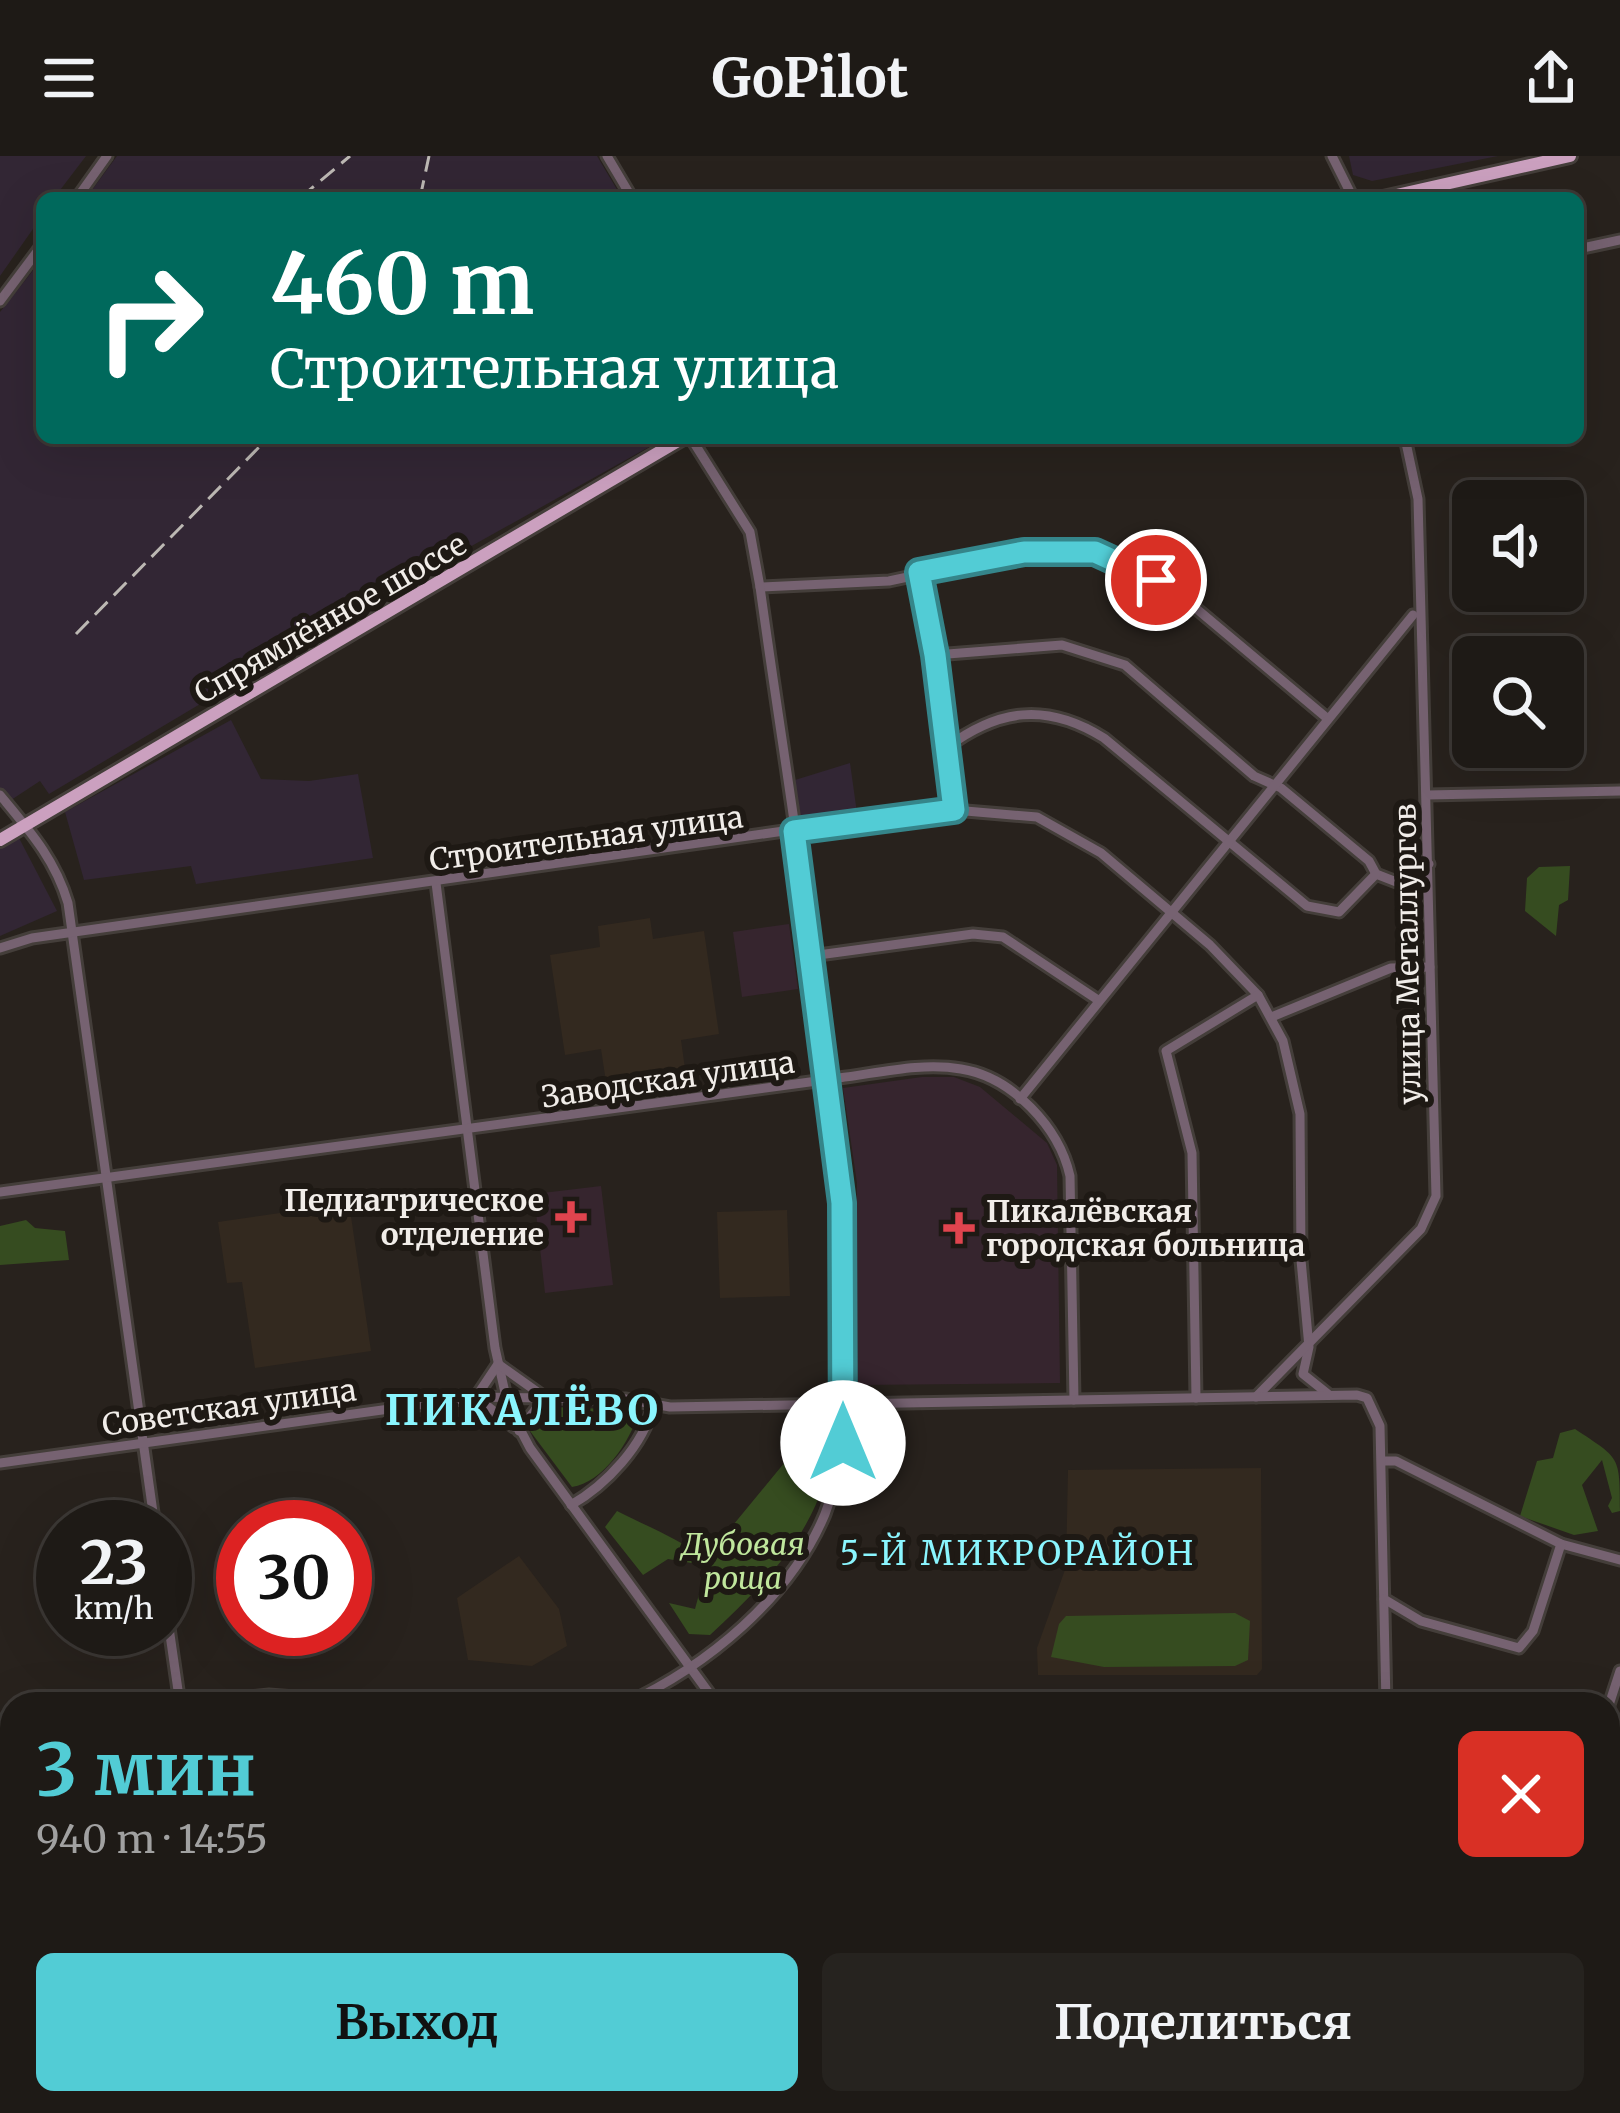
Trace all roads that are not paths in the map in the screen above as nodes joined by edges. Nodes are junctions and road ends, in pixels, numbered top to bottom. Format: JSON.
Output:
{"nodes":[{"id":1,"x":107,"y":156,"type":"edge"},
{"id":2,"x":607,"y":156,"type":"edge"},
{"id":3,"x":1332,"y":156,"type":"edge"},
{"id":4,"x":1570,"y":156,"type":"edge"},
{"id":5,"x":81,"y":192,"type":"edge"},
{"id":6,"x":628,"y":192,"type":"edge"},
{"id":7,"x":1350,"y":192,"type":"edge"},
{"id":8,"x":1411,"y":192,"type":"edge"},
{"id":9,"x":1620,"y":240,"type":"edge"},
{"id":10,"x":1584,"y":248,"type":"edge"},
{"id":11,"x":36,"y":253,"type":"edge"},
{"id":12,"x":0,"y":301,"type":"edge"},
{"id":13,"x":677,"y":444,"type":"edge"},
{"id":14,"x":691,"y":444,"type":"edge"},
{"id":15,"x":1407,"y":444,"type":"edge"},
{"id":16,"x":919,"y":572,"type":"junction"},
{"id":17,"x":760,"y":586,"type":"junction"},
{"id":18,"x":1413,"y":615,"type":"dead end"},
{"id":19,"x":935,"y":655,"type":"junction"},
{"id":20,"x":1328,"y":719,"type":"junction"},
{"id":21,"x":946,"y":748,"type":"junction"},
{"id":22,"x":1273,"y":785,"type":"junction"},
{"id":23,"x":1620,"y":791,"type":"edge"},
{"id":24,"x":0,"y":795,"type":"edge"},
{"id":25,"x":1427,"y":795,"type":"junction"},
{"id":26,"x":954,"y":810,"type":"junction"},
{"id":27,"x":27,"y":824,"type":"junction"},
{"id":28,"x":794,"y":831,"type":"junction"},
{"id":29,"x":0,"y":840,"type":"edge"},
{"id":30,"x":1228,"y":840,"type":"junction"},
{"id":31,"x":1429,"y":864,"type":"junction"},
{"id":32,"x":1376,"y":874,"type":"junction"},
{"id":33,"x":436,"y":883,"type":"junction"},
{"id":34,"x":1170,"y":913,"type":"junction"},
{"id":35,"x":73,"y":934,"type":"junction"},
{"id":36,"x":0,"y":947,"type":"edge"},
{"id":37,"x":811,"y":956,"type":"junction"},
{"id":38,"x":1430,"y":967,"type":"junction"},
{"id":39,"x":1258,"y":995,"type":"junction"},
{"id":40,"x":1098,"y":1000,"type":"junction"},
{"id":41,"x":1274,"y":1016,"type":"junction"},
{"id":42,"x":827,"y":1080,"type":"junction"},
{"id":43,"x":1020,"y":1099,"type":"junction"},
{"id":44,"x":469,"y":1131,"type":"junction"},
{"id":45,"x":104,"y":1177,"type":"junction"},
{"id":46,"x":0,"y":1192,"type":"edge"},
{"id":47,"x":1309,"y":1347,"type":"junction"},
{"id":48,"x":498,"y":1364,"type":"junction"},
{"id":49,"x":1328,"y":1394,"type":"junction"},
{"id":50,"x":504,"y":1395,"type":"junction"},
{"id":51,"x":476,"y":1397,"type":"junction"},
{"id":52,"x":544,"y":1397,"type":"junction"},
{"id":53,"x":1256,"y":1397,"type":"junction"},
{"id":54,"x":1196,"y":1398,"type":"junction"},
{"id":55,"x":1074,"y":1400,"type":"junction"},
{"id":56,"x":843,"y":1403,"type":"junction"},
{"id":57,"x":653,"y":1405,"type":"junction"},
{"id":58,"x":519,"y":1431,"type":"junction"},
{"id":59,"x":143,"y":1443,"type":"junction"},
{"id":60,"x":1383,"y":1461,"type":"junction"},
{"id":61,"x":0,"y":1463,"type":"edge"},
{"id":62,"x":151,"y":1500,"type":"edge"},
{"id":63,"x":571,"y":1505,"type":"junction"},
{"id":64,"x":1562,"y":1544,"type":"junction"},
{"id":65,"x":1620,"y":1560,"type":"edge"},
{"id":66,"x":1384,"y":1599,"type":"junction"},
{"id":67,"x":173,"y":1656,"type":"edge"},
{"id":68,"x":689,"y":1666,"type":"junction"},
{"id":69,"x":177,"y":1692,"type":"edge"},
{"id":70,"x":645,"y":1692,"type":"edge"},
{"id":71,"x":708,"y":1692,"type":"edge"},
{"id":72,"x":1386,"y":1692,"type":"edge"}],
"edges":[{"from":1,"to":5,"type":"street"},
{"from":2,"to":6,"type":"street"},
{"from":3,"to":7,"type":"street"},
{"from":4,"to":8,"type":"main road"},
{"from":9,"to":10,"type":"street"},
{"from":11,"to":12,"type":"street"},
{"from":13,"to":27,"type":"main road","name":"Спрямлённое шоссе"},
{"from":14,"to":17,"type":"street"},
{"from":15,"to":25,"type":"street","name":"улица Металлургов"},
{"from":16,"to":17,"type":"street"},
{"from":16,"to":19,"type":"street"},
{"from":16,"to":20,"type":"street"},
{"from":17,"to":28,"type":"street"},
{"from":18,"to":20,"type":"street"},
{"from":19,"to":21,"type":"street"},
{"from":19,"to":22,"type":"street"},
{"from":20,"to":22,"type":"street"},
{"from":21,"to":26,"type":"street"},
{"from":21,"to":30,"type":"street"},
{"from":22,"to":30,"type":"street"},
{"from":22,"to":32,"type":"street"},
{"from":23,"to":25,"type":"street"},
{"from":24,"to":27,"type":"street"},
{"from":25,"to":31,"type":"street","name":"улица Металлургов"},
{"from":26,"to":28,"type":"street","name":"Строительная улица"},
{"from":26,"to":34,"type":"street","name":"Строительная улица"},
{"from":27,"to":29,"type":"main road","name":"Спрямлённое шоссе"},
{"from":27,"to":35,"type":"street"},
{"from":28,"to":33,"type":"street","name":"Строительная улица"},
{"from":28,"to":37,"type":"street"},
{"from":30,"to":32,"type":"street"},
{"from":30,"to":34,"type":"street"},
{"from":31,"to":32,"type":"street"},
{"from":31,"to":38,"type":"street","name":"улица Металлургов"},
{"from":33,"to":35,"type":"street","name":"Строительная улица"},
{"from":33,"to":44,"type":"street"},
{"from":34,"to":39,"type":"street","name":"Строительная улица"},
{"from":34,"to":40,"type":"street"},
{"from":35,"to":36,"type":"street","name":"Строительная улица"},
{"from":35,"to":45,"type":"street"},
{"from":37,"to":40,"type":"street"},
{"from":37,"to":42,"type":"street"},
{"from":38,"to":41,"type":"street"},
{"from":38,"to":47,"type":"street","name":"улица Металлургов"},
{"from":39,"to":41,"type":"street","name":"Строительная улица"},
{"from":39,"to":54,"type":"street"},
{"from":40,"to":43,"type":"street"},
{"from":41,"to":47,"type":"street","name":"Строительная улица"},
{"from":42,"to":43,"type":"street","name":"Заводская улица"},
{"from":42,"to":44,"type":"street","name":"Заводская улица"},
{"from":42,"to":56,"type":"street"},
{"from":43,"to":55,"type":"street","name":"Заводская улица"},
{"from":44,"to":45,"type":"street","name":"Заводская улица"},
{"from":44,"to":48,"type":"street"},
{"from":45,"to":46,"type":"street","name":"Заводская улица"},
{"from":45,"to":59,"type":"street"},
{"from":47,"to":49,"type":"street","name":"Строительная улица"},
{"from":47,"to":53,"type":"street","name":"улица Металлургов"},
{"from":48,"to":50,"type":"street"},
{"from":48,"to":51,"type":"street"},
{"from":48,"to":52,"type":"street"},
{"from":49,"to":53,"type":"street","name":"Советская улица"},
{"from":49,"to":60,"type":"street"},
{"from":50,"to":51,"type":"street","name":"Советская улица"},
{"from":50,"to":52,"type":"street","name":"Советская улица"},
{"from":50,"to":58,"type":"street"},
{"from":51,"to":58,"type":"street"},
{"from":51,"to":59,"type":"street","name":"Советская улица"},
{"from":52,"to":57,"type":"street","name":"Советская улица"},
{"from":52,"to":58,"type":"street"},
{"from":53,"to":54,"type":"street","name":"Советская улица"},
{"from":54,"to":55,"type":"street","name":"Советская улица"},
{"from":55,"to":56,"type":"street","name":"Советская улица"},
{"from":56,"to":57,"type":"street","name":"Советская улица"},
{"from":56,"to":68,"type":"street"},
{"from":57,"to":63,"type":"street"},
{"from":58,"to":63,"type":"street"},
{"from":59,"to":61,"type":"street","name":"Советская улица"},
{"from":59,"to":62,"type":"street"},
{"from":60,"to":64,"type":"street"},
{"from":60,"to":66,"type":"street"},
{"from":63,"to":68,"type":"street"},
{"from":64,"to":65,"type":"street"},
{"from":64,"to":66,"type":"street"},
{"from":66,"to":72,"type":"street"},
{"from":67,"to":69,"type":"street"},
{"from":68,"to":70,"type":"street"},
{"from":68,"to":71,"type":"street"}]}
